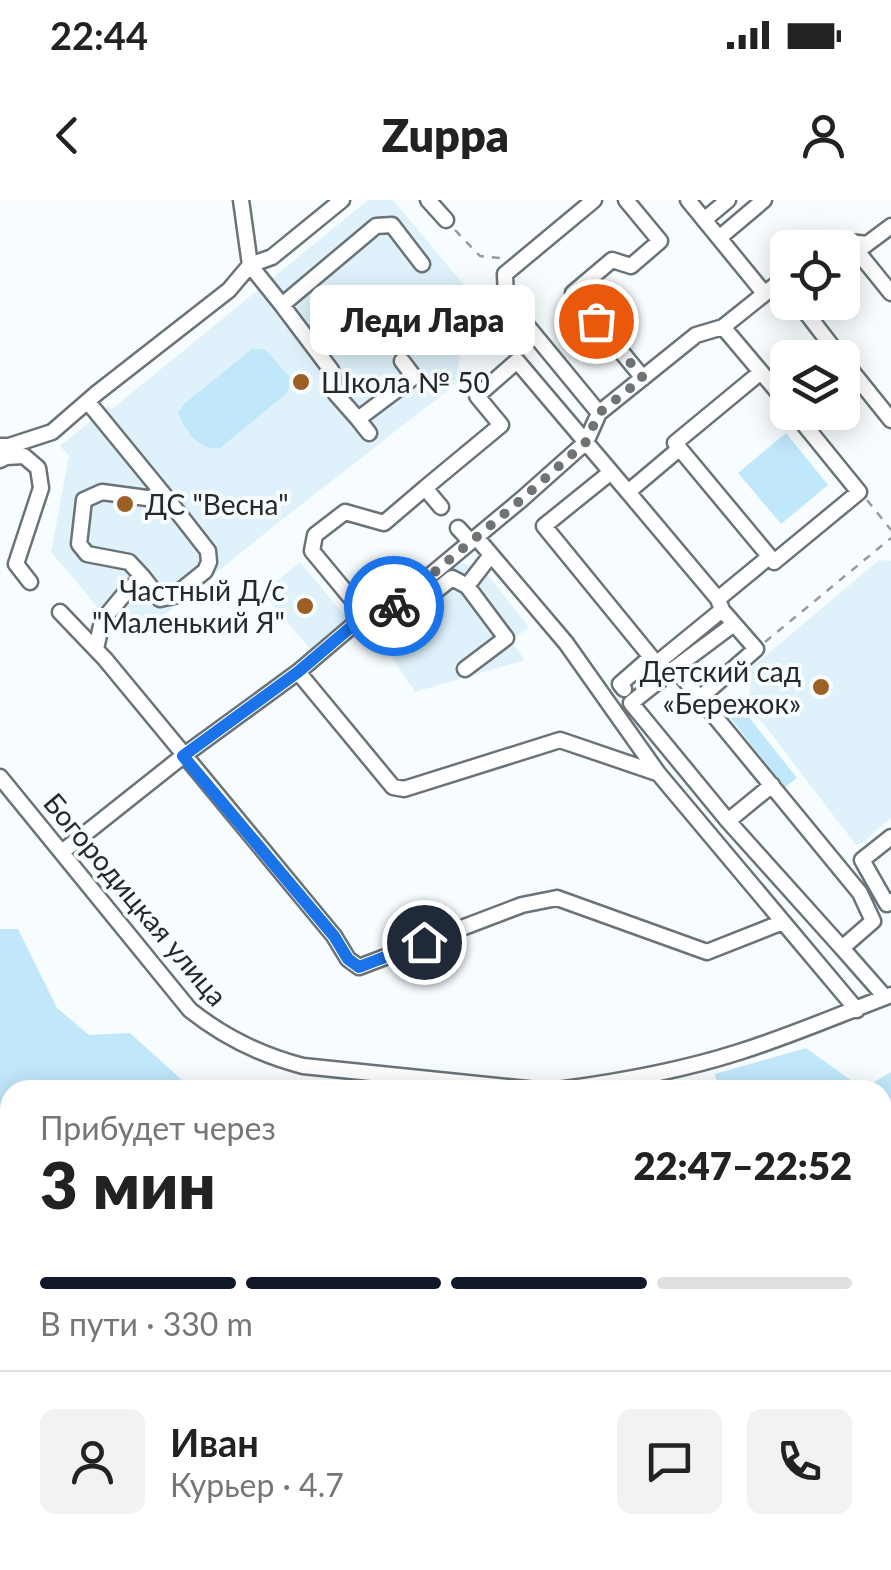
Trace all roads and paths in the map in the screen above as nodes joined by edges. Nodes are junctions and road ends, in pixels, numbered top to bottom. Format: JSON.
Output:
{"nodes":[{"id":1,"x":241,"y":200,"type":"edge"},
{"id":2,"x":342,"y":200,"type":"edge"},
{"id":3,"x":428,"y":200,"type":"edge"},
{"id":4,"x":594,"y":200,"type":"edge"},
{"id":5,"x":626,"y":200,"type":"edge"},
{"id":6,"x":688,"y":200,"type":"edge"},
{"id":7,"x":728,"y":200,"type":"edge"},
{"id":8,"x":764,"y":200,"type":"edge"},
{"id":9,"x":446,"y":220,"type":"joint"},
{"id":10,"x":704,"y":220,"type":"junction"},
{"id":11,"x":891,"y":226,"type":"edge"},
{"id":12,"x":719,"y":238,"type":"junction"},
{"id":13,"x":860,"y":243,"type":"edge"},
{"id":14,"x":867,"y":244,"type":"junction"},
{"id":15,"x":422,"y":264,"type":"dead end"},
{"id":16,"x":250,"y":265,"type":"junction"},
{"id":17,"x":516,"y":265,"type":"junction"},
{"id":18,"x":770,"y":290,"type":"edge"},
{"id":19,"x":764,"y":293,"type":"junction"},
{"id":20,"x":891,"y":293,"type":"edge"},
{"id":21,"x":282,"y":305,"type":"junction"},
{"id":22,"x":812,"y":320,"type":"edge"},
{"id":23,"x":723,"y":328,"type":"junction"},
{"id":24,"x":828,"y":340,"type":"edge"},
{"id":25,"x":402,"y":361,"type":"dead end"},
{"id":26,"x":760,"y":372,"type":"junction"},
{"id":27,"x":414,"y":377,"type":"junction"},
{"id":28,"x":643,"y":378,"type":"junction"},
{"id":29,"x":496,"y":379,"type":"junction"},
{"id":30,"x":860,"y":381,"type":"edge"},
{"id":31,"x":770,"y":383,"type":"edge"},
{"id":32,"x":88,"y":402,"type":"junction"},
{"id":33,"x":599,"y":413,"type":"junction"},
{"id":34,"x":358,"y":419,"type":"junction"},
{"id":35,"x":891,"y":420,"type":"edge"},
{"id":36,"x":809,"y":430,"type":"edge"},
{"id":37,"x":370,"y":433,"type":"dead end"},
{"id":38,"x":586,"y":442,"type":"junction"},
{"id":39,"x":0,"y":446,"type":"edge"},
{"id":40,"x":679,"y":449,"type":"junction"},
{"id":41,"x":0,"y":460,"type":"edge"},
{"id":42,"x":611,"y":472,"type":"junction"},
{"id":43,"x":425,"y":488,"type":"junction"},
{"id":44,"x":628,"y":492,"type":"junction"},
{"id":45,"x":859,"y":492,"type":"junction"},
{"id":46,"x":168,"y":501,"type":"junction"},
{"id":47,"x":441,"y":507,"type":"dead end"},
{"id":48,"x":458,"y":528,"type":"dead end"},
{"id":49,"x":891,"y":530,"type":"edge"},
{"id":50,"x":891,"y":538,"type":"edge"},
{"id":51,"x":473,"y":539,"type":"junction"},
{"id":52,"x":491,"y":554,"type":"junction"},
{"id":53,"x":769,"y":557,"type":"junction"},
{"id":54,"x":143,"y":577,"type":"junction"},
{"id":55,"x":30,"y":582,"type":"dead end"},
{"id":56,"x":468,"y":586,"type":"junction"},
{"id":57,"x":720,"y":605,"type":"junction"},
{"id":58,"x":60,"y":612,"type":"dead end"},
{"id":59,"x":370,"y":614,"type":"junction"},
{"id":60,"x":734,"y":624,"type":"junction"},
{"id":61,"x":756,"y":649,"type":"junction"},
{"id":62,"x":100,"y":654,"type":"junction"},
{"id":63,"x":465,"y":668,"type":"dead end"},
{"id":64,"x":675,"y":668,"type":"junction"},
{"id":65,"x":298,"y":672,"type":"junction"},
{"id":66,"x":624,"y":689,"type":"junction"},
{"id":67,"x":701,"y":697,"type":"junction"},
{"id":68,"x":608,"y":702,"type":"junction"},
{"id":69,"x":183,"y":756,"type":"junction"},
{"id":70,"x":658,"y":773,"type":"junction"},
{"id":71,"x":0,"y":777,"type":"edge"},
{"id":72,"x":772,"y":785,"type":"junction"},
{"id":73,"x":728,"y":821,"type":"junction"},
{"id":74,"x":891,"y":837,"type":"edge"},
{"id":75,"x":62,"y":852,"type":"junction"},
{"id":76,"x":891,"y":900,"type":"edge"},
{"id":77,"x":783,"y":922,"type":"junction"},
{"id":78,"x":842,"y":948,"type":"junction"},
{"id":79,"x":888,"y":996,"type":"edge"},
{"id":80,"x":857,"y":1010,"type":"junction"},
{"id":81,"x":439,"y":1080,"type":"edge"},
{"id":82,"x":632,"y":1080,"type":"edge"}],
"edges":[{"from":1,"to":16,"type":"street"},
{"from":2,"to":16,"type":"street"},
{"from":3,"to":9,"type":"street"},
{"from":4,"to":17,"type":"street"},
{"from":5,"to":28,"type":"street"},
{"from":6,"to":10,"type":"street"},
{"from":7,"to":10,"type":"street"},
{"from":8,"to":12,"type":"street"},
{"from":9,"to":17,"type":"path"},
{"from":10,"to":12,"type":"street"},
{"from":11,"to":14,"type":"street"},
{"from":12,"to":19,"type":"street"},
{"from":13,"to":14,"type":"street"},
{"from":14,"to":20,"type":"street"},
{"from":15,"to":21,"type":"street"},
{"from":16,"to":21,"type":"street"},
{"from":16,"to":32,"type":"street"},
{"from":17,"to":33,"type":"street"},
{"from":18,"to":19,"type":"street"},
{"from":19,"to":23,"type":"street"},
{"from":21,"to":34,"type":"street"},
{"from":22,"to":24,"type":"street"},
{"from":23,"to":26,"type":"street"},
{"from":23,"to":28,"type":"street"},
{"from":25,"to":27,"type":"street"},
{"from":26,"to":31,"type":"street"},
{"from":26,"to":40,"type":"street"},
{"from":27,"to":29,"type":"path"},
{"from":27,"to":34,"type":"street"},
{"from":28,"to":33,"type":"street"},
{"from":29,"to":38,"type":"street"},
{"from":29,"to":43,"type":"street"},
{"from":30,"to":35,"type":"street"},
{"from":32,"to":39,"type":"street"},
{"from":32,"to":46,"type":"street"},
{"from":33,"to":38,"type":"street"},
{"from":34,"to":37,"type":"street"},
{"from":36,"to":45,"type":"street"},
{"from":38,"to":42,"type":"street"},
{"from":38,"to":51,"type":"street"},
{"from":40,"to":44,"type":"street"},
{"from":40,"to":53,"type":"street"},
{"from":41,"to":55,"type":"street"},
{"from":42,"to":44,"type":"street"},
{"from":42,"to":66,"type":"street"},
{"from":43,"to":47,"type":"street"},
{"from":43,"to":59,"type":"street"},
{"from":44,"to":57,"type":"street"},
{"from":45,"to":49,"type":"path"},
{"from":45,"to":53,"type":"street"},
{"from":46,"to":54,"type":"street"},
{"from":46,"to":54,"type":"street"},
{"from":48,"to":51,"type":"street"},
{"from":50,"to":61,"type":"path"},
{"from":51,"to":52,"type":"street"},
{"from":51,"to":59,"type":"street"},
{"from":52,"to":56,"type":"street"},
{"from":52,"to":68,"type":"street"},
{"from":53,"to":57,"type":"street"},
{"from":54,"to":62,"type":"street"},
{"from":56,"to":59,"type":"street"},
{"from":56,"to":63,"type":"street"},
{"from":57,"to":60,"type":"street"},
{"from":57,"to":66,"type":"street"},
{"from":58,"to":62,"type":"street"},
{"from":59,"to":65,"type":"street"},
{"from":60,"to":61,"type":"street"},
{"from":60,"to":64,"type":"street"},
{"from":61,"to":67,"type":"street"},
{"from":62,"to":69,"type":"street"},
{"from":64,"to":67,"type":"street"},
{"from":64,"to":73,"type":"street"},
{"from":65,"to":69,"type":"street"},
{"from":65,"to":70,"type":"street"},
{"from":66,"to":68,"type":"street"},
{"from":67,"to":72,"type":"street"},
{"from":68,"to":70,"type":"street"},
{"from":69,"to":75,"type":"street"},
{"from":69,"to":77,"type":"street"},
{"from":70,"to":77,"type":"street"},
{"from":71,"to":75,"type":"street","name":"Богородицкая улица"},
{"from":72,"to":73,"type":"street"},
{"from":72,"to":78,"type":"street"},
{"from":73,"to":78,"type":"street"},
{"from":74,"to":76,"type":"street"},
{"from":75,"to":81,"type":"street","name":"Богородицкая улица"},
{"from":77,"to":80,"type":"street"},
{"from":78,"to":79,"type":"street"},
{"from":79,"to":80,"type":"street"},
{"from":80,"to":82,"type":"street"}]}
